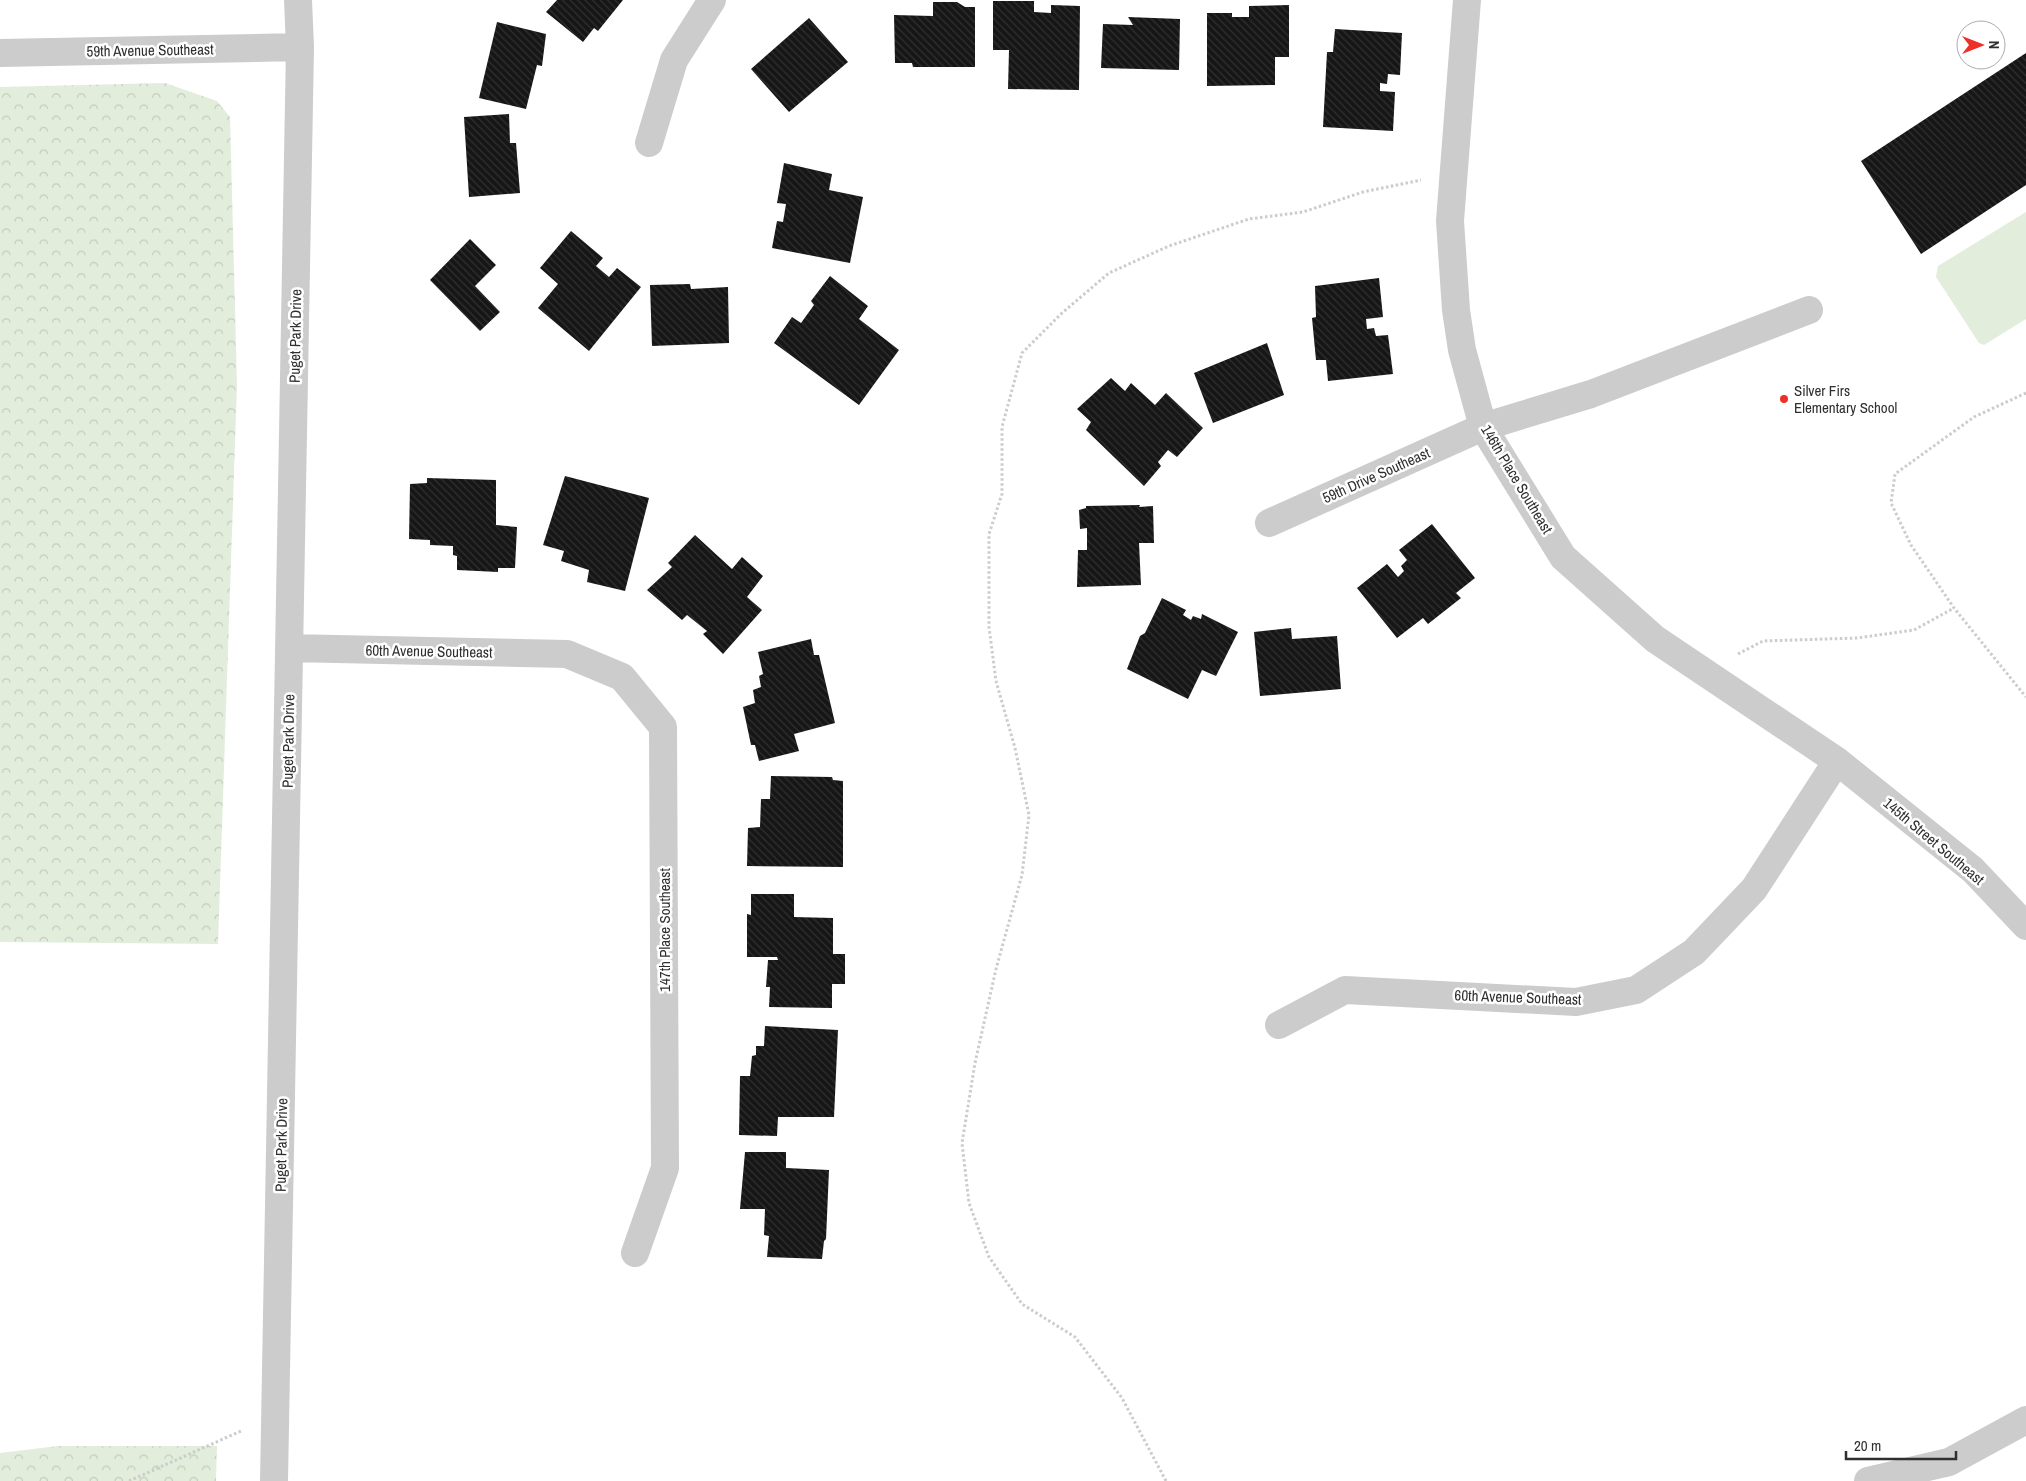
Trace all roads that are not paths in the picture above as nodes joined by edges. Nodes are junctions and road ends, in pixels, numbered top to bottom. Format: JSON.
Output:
{"nodes":[{"id":1,"x":298,"y":0,"type":"edge"},
{"id":2,"x":712,"y":0,"type":"edge"},
{"id":3,"x":1467,"y":0,"type":"edge"},
{"id":4,"x":300,"y":47,"type":"junction"},
{"id":5,"x":0,"y":53,"type":"edge"},
{"id":6,"x":649,"y":143,"type":"dead end"},
{"id":7,"x":1809,"y":310,"type":"dead end"},
{"id":8,"x":1483,"y":427,"type":"junction"},
{"id":9,"x":1269,"y":523,"type":"dead end"},
{"id":10,"x":290,"y":648,"type":"junction"},
{"id":11,"x":567,"y":654,"type":"joint"},
{"id":12,"x":1838,"y":761,"type":"junction"},
{"id":13,"x":2026,"y":926,"type":"edge"},
{"id":14,"x":1279,"y":1025,"type":"dead end"},
{"id":15,"x":635,"y":1253,"type":"dead end"},
{"id":16,"x":2026,"y":1420,"type":"edge"},
{"id":17,"x":1955,"y":1472,"type":"edge"},
{"id":18,"x":274,"y":1481,"type":"edge"},
{"id":19,"x":1868,"y":1481,"type":"edge"}],
"edges":[{"from":1,"to":4,"type":"street","name":"Puget Park Drive"},
{"from":2,"to":6,"type":"street"},
{"from":3,"to":8,"type":"street","name":"146th Place Southeast"},
{"from":4,"to":5,"type":"street","name":"59th Avenue Southeast"},
{"from":4,"to":10,"type":"street","name":"Puget Park Drive"},
{"from":7,"to":8,"type":"street","name":"59th Drive Southeast"},
{"from":8,"to":9,"type":"street","name":"59th Drive Southeast"},
{"from":8,"to":12,"type":"street","name":"146th Place Southeast"},
{"from":10,"to":11,"type":"street","name":"60th Avenue Southeast"},
{"from":10,"to":18,"type":"street","name":"Puget Park Drive"},
{"from":11,"to":15,"type":"street","name":"147th Place Southeast"},
{"from":12,"to":13,"type":"street","name":"145th Street Southeast"},
{"from":12,"to":14,"type":"street","name":"60th Avenue Southeast"},
{"from":16,"to":17,"type":"street"},
{"from":17,"to":19,"type":"street"}]}
